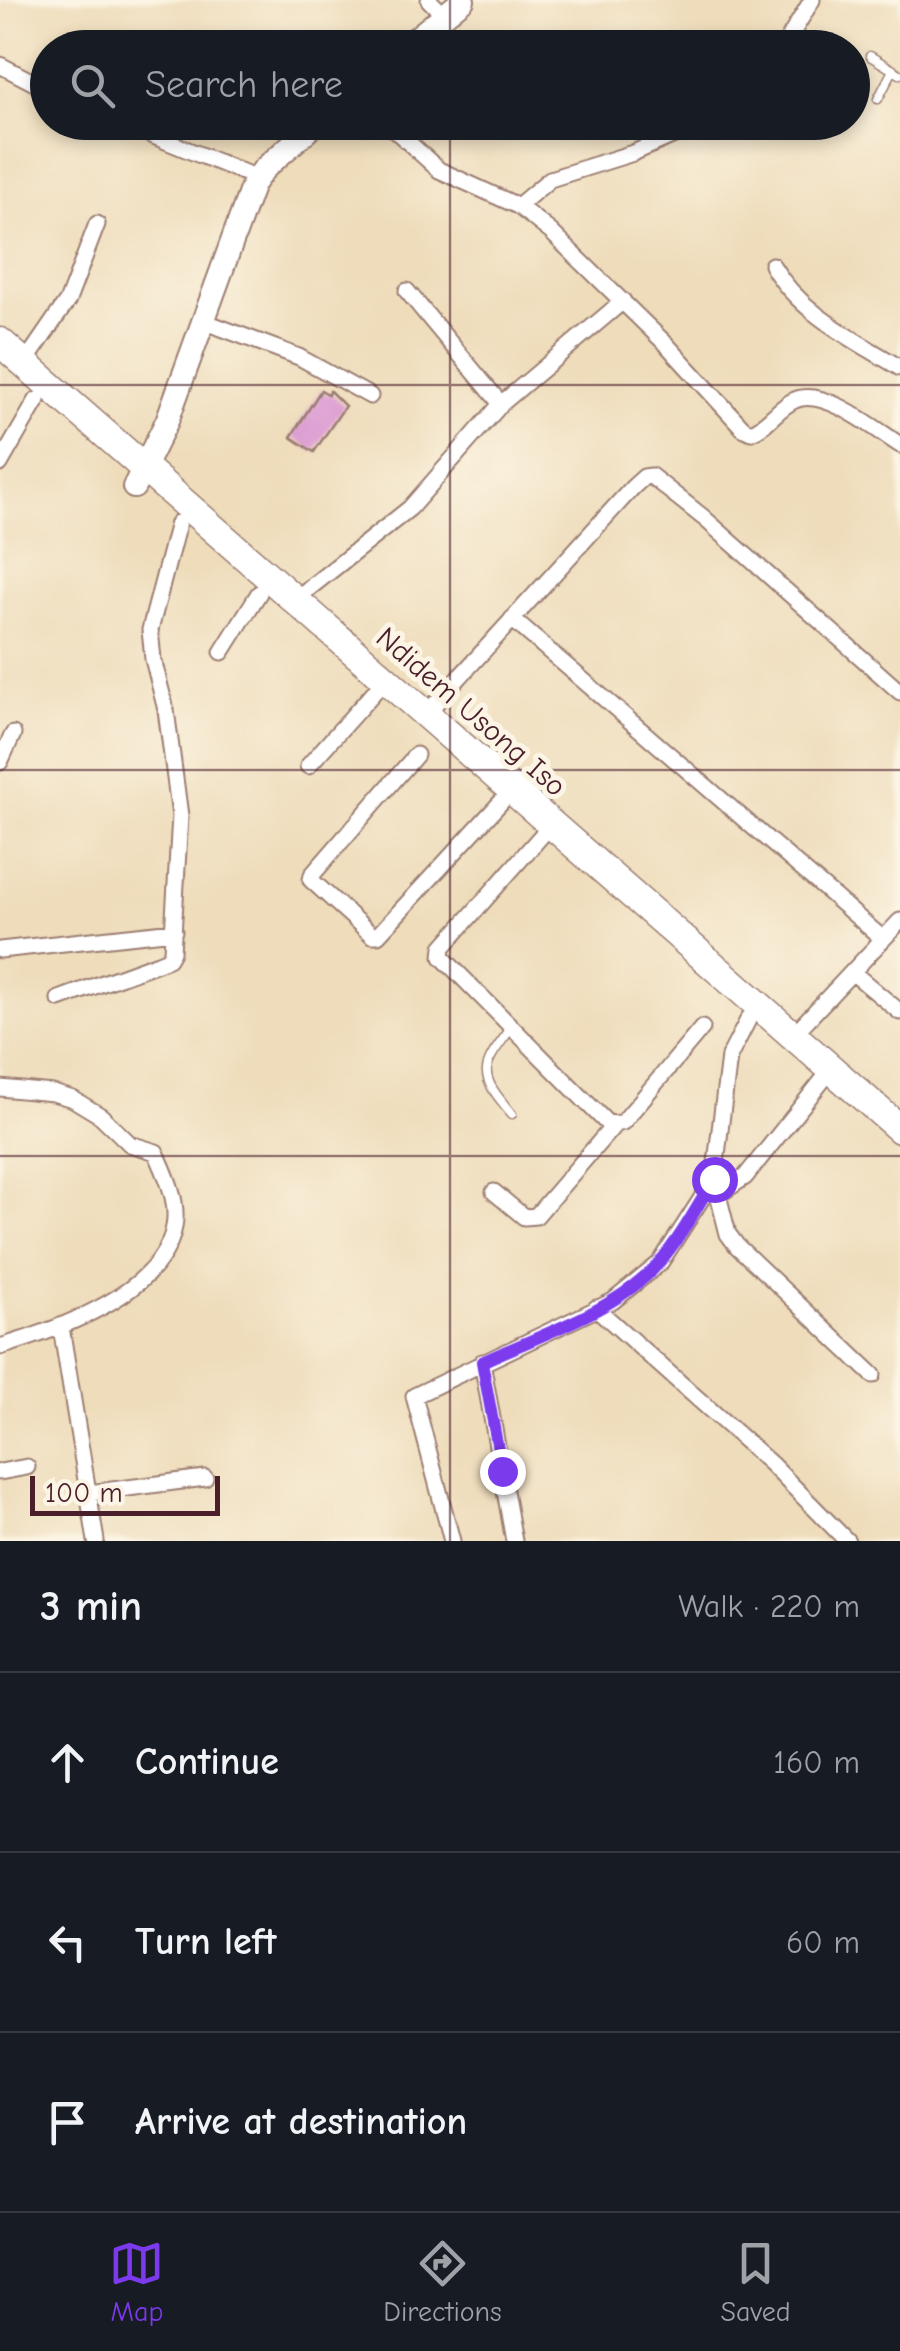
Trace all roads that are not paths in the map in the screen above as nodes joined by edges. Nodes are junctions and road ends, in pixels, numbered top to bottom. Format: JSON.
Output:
{"nodes":[{"id":1,"x":463,"y":0,"type":"edge"},
{"id":2,"x":812,"y":0,"type":"edge"},
{"id":3,"x":436,"y":8,"type":"edge"},
{"id":4,"x":418,"y":30,"type":"edge"},
{"id":5,"x":794,"y":30,"type":"edge"},
{"id":6,"x":870,"y":56,"type":"dead end"},
{"id":7,"x":0,"y":65,"type":"edge"},
{"id":8,"x":896,"y":72,"type":"edge"},
{"id":9,"x":30,"y":81,"type":"edge"},
{"id":10,"x":878,"y":99,"type":"dead end"},
{"id":11,"x":163,"y":140,"type":"edge"},
{"id":12,"x":298,"y":140,"type":"edge"},
{"id":13,"x":406,"y":140,"type":"edge"},
{"id":14,"x":663,"y":140,"type":"edge"},
{"id":15,"x":257,"y":178,"type":"junction"},
{"id":16,"x":518,"y":206,"type":"junction"},
{"id":17,"x":97,"y":224,"type":"dead end"},
{"id":18,"x":772,"y":265,"type":"dead end"},
{"id":19,"x":407,"y":291,"type":"dead end"},
{"id":20,"x":623,"y":301,"type":"junction"},
{"id":21,"x":203,"y":321,"type":"junction"},
{"id":22,"x":0,"y":342,"type":"edge"},
{"id":23,"x":12,"y":365,"type":"edge"},
{"id":24,"x":900,"y":368,"type":"edge"},
{"id":25,"x":370,"y":396,"type":"dead end"},
{"id":26,"x":37,"y":400,"type":"junction"},
{"id":27,"x":500,"y":404,"type":"junction"},
{"id":28,"x":900,"y":445,"type":"edge"},
{"id":29,"x":0,"y":464,"type":"edge"},
{"id":30,"x":139,"y":479,"type":"junction"},
{"id":31,"x":178,"y":523,"type":"junction"},
{"id":32,"x":259,"y":593,"type":"junction"},
{"id":33,"x":293,"y":600,"type":"junction"},
{"id":34,"x":512,"y":619,"type":"junction"},
{"id":35,"x":222,"y":652,"type":"dead end"},
{"id":36,"x":374,"y":692,"type":"junction"},
{"id":37,"x":900,"y":692,"type":"edge"},
{"id":38,"x":425,"y":715,"type":"junction"},
{"id":39,"x":12,"y":734,"type":"dead end"},
{"id":40,"x":416,"y":755,"type":"dead end"},
{"id":41,"x":0,"y":762,"type":"edge"},
{"id":42,"x":308,"y":766,"type":"dead end"},
{"id":43,"x":502,"y":800,"type":"junction"},
{"id":44,"x":542,"y":835,"type":"junction"},
{"id":45,"x":900,"y":920,"type":"edge"},
{"id":46,"x":174,"y":931,"type":"junction"},
{"id":47,"x":883,"y":939,"type":"junction"},
{"id":48,"x":0,"y":950,"type":"edge"},
{"id":49,"x":852,"y":972,"type":"junction"},
{"id":50,"x":58,"y":1000,"type":"dead end"},
{"id":51,"x":900,"y":1012,"type":"edge"},
{"id":52,"x":750,"y":1018,"type":"junction"},
{"id":53,"x":512,"y":1027,"type":"junction"},
{"id":54,"x":702,"y":1028,"type":"dead end"},
{"id":55,"x":792,"y":1035,"type":"junction"},
{"id":56,"x":822,"y":1082,"type":"junction"},
{"id":57,"x":0,"y":1088,"type":"edge"},
{"id":58,"x":512,"y":1114,"type":"dead end"},
{"id":59,"x":615,"y":1124,"type":"junction"},
{"id":60,"x":900,"y":1130,"type":"edge"},
{"id":61,"x":900,"y":1150,"type":"edge"},
{"id":62,"x":716,"y":1187,"type":"junction"},
{"id":63,"x":494,"y":1192,"type":"dead end"},
{"id":64,"x":596,"y":1308,"type":"junction"},
{"id":65,"x":62,"y":1327,"type":"junction"},
{"id":66,"x":0,"y":1346,"type":"edge"},
{"id":67,"x":482,"y":1362,"type":"junction"},
{"id":68,"x":873,"y":1375,"type":"dead end"},
{"id":69,"x":27,"y":1467,"type":"dead end"},
{"id":70,"x":0,"y":1472,"type":"edge"},
{"id":71,"x":205,"y":1478,"type":"dead end"},
{"id":72,"x":88,"y":1493,"type":"junction"},
{"id":73,"x":96,"y":1541,"type":"edge"},
{"id":74,"x":452,"y":1541,"type":"edge"},
{"id":75,"x":514,"y":1541,"type":"edge"},
{"id":76,"x":847,"y":1541,"type":"edge"}],
"edges":[{"from":1,"to":3,"type":"street"},
{"from":2,"to":5,"type":"street"},
{"from":3,"to":4,"type":"street"},
{"from":6,"to":8,"type":"lane"},
{"from":7,"to":9,"type":"street"},
{"from":8,"to":10,"type":"lane"},
{"from":11,"to":15,"type":"street"},
{"from":12,"to":15,"type":"street"},
{"from":13,"to":16,"type":"street"},
{"from":14,"to":16,"type":"street"},
{"from":15,"to":21,"type":"street"},
{"from":16,"to":20,"type":"street"},
{"from":17,"to":23,"type":"street"},
{"from":18,"to":24,"type":"street"},
{"from":19,"to":27,"type":"street"},
{"from":20,"to":27,"type":"street"},
{"from":20,"to":28,"type":"street"},
{"from":21,"to":25,"type":"street"},
{"from":21,"to":30,"type":"street"},
{"from":22,"to":23,"type":"highway","name":"Ndidem Usong Iso"},
{"from":23,"to":26,"type":"highway","name":"Ndidem Usong Iso"},
{"from":23,"to":30,"type":"highway","name":"Ndidem Usong Iso"},
{"from":26,"to":29,"type":"street"},
{"from":26,"to":30,"type":"highway","name":"Ndidem Usong Iso"},
{"from":27,"to":33,"type":"street"},
{"from":30,"to":31,"type":"highway","name":"Ndidem Usong Iso"},
{"from":30,"to":33,"type":"highway","name":"Ndidem Usong Iso"},
{"from":31,"to":32,"type":"highway","name":"Ndidem Usong Iso"},
{"from":31,"to":46,"type":"street"},
{"from":32,"to":35,"type":"street"},
{"from":32,"to":36,"type":"highway","name":"Ndidem Usong Iso"},
{"from":33,"to":38,"type":"highway","name":"Ndidem Usong Iso"},
{"from":34,"to":37,"type":"street"},
{"from":34,"to":38,"type":"street"},
{"from":34,"to":47,"type":"street"},
{"from":36,"to":42,"type":"street"},
{"from":36,"to":43,"type":"highway","name":"Ndidem Usong Iso"},
{"from":38,"to":55,"type":"highway","name":"Ndidem Usong Iso"},
{"from":39,"to":41,"type":"street"},
{"from":40,"to":43,"type":"street"},
{"from":43,"to":44,"type":"highway","name":"Ndidem Usong Iso"},
{"from":44,"to":52,"type":"highway","name":"Ndidem Usong Iso"},
{"from":44,"to":53,"type":"street"},
{"from":45,"to":47,"type":"street"},
{"from":46,"to":48,"type":"street"},
{"from":46,"to":50,"type":"street"},
{"from":47,"to":49,"type":"street"},
{"from":49,"to":51,"type":"street"},
{"from":49,"to":55,"type":"street"},
{"from":52,"to":56,"type":"highway","name":"Ndidem Usong Iso"},
{"from":52,"to":62,"type":"street"},
{"from":53,"to":58,"type":"lane"},
{"from":53,"to":59,"type":"street"},
{"from":54,"to":59,"type":"street"},
{"from":55,"to":60,"type":"highway","name":"Ndidem Usong Iso"},
{"from":56,"to":61,"type":"highway","name":"Ndidem Usong Iso"},
{"from":56,"to":62,"type":"street"},
{"from":57,"to":65,"type":"street"},
{"from":59,"to":63,"type":"street"},
{"from":62,"to":64,"type":"street"},
{"from":62,"to":68,"type":"street"},
{"from":64,"to":67,"type":"street"},
{"from":64,"to":76,"type":"street"},
{"from":65,"to":66,"type":"street"},
{"from":65,"to":72,"type":"street"},
{"from":67,"to":74,"type":"street"},
{"from":67,"to":75,"type":"street"},
{"from":69,"to":70,"type":"street"},
{"from":71,"to":72,"type":"street"},
{"from":72,"to":73,"type":"street"}]}
